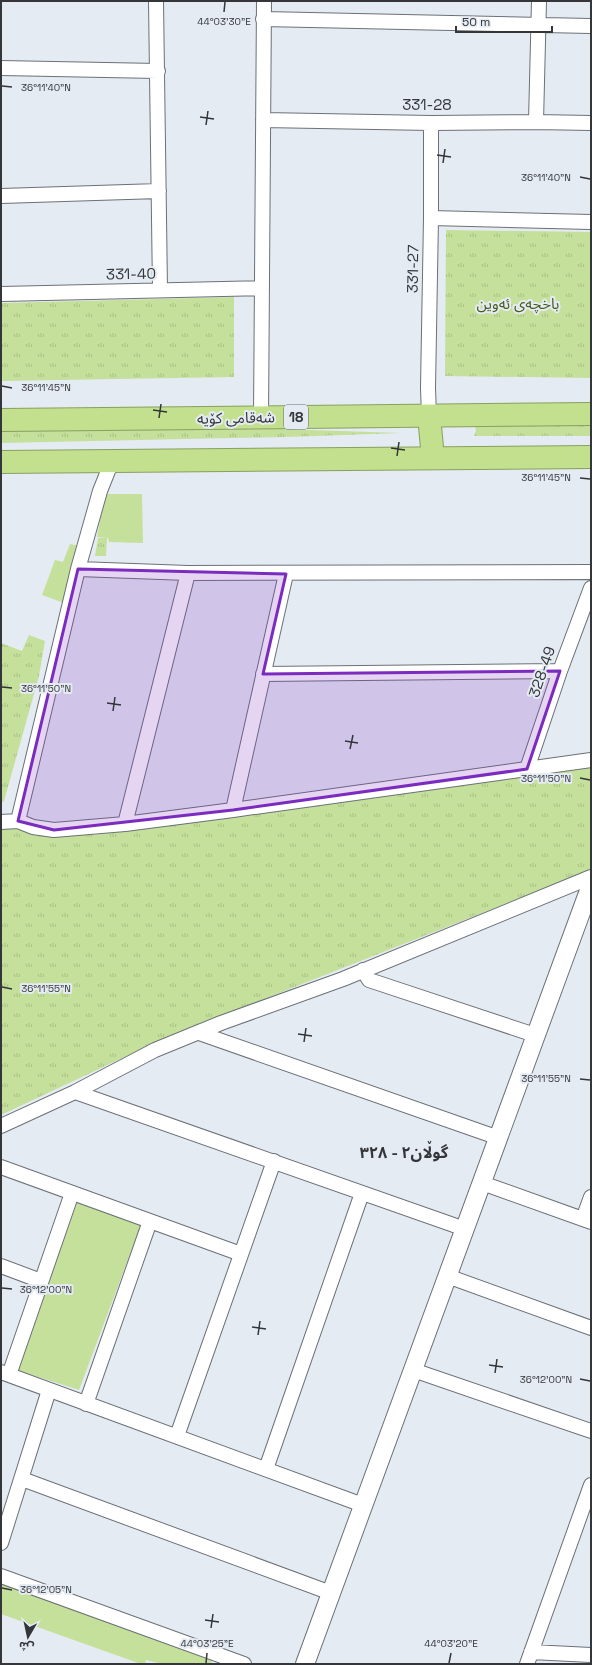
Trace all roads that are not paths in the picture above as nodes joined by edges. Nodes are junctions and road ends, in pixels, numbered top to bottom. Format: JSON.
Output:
{"nodes":[{"id":1,"x":156,"y":1,"type":"edge"},
{"id":2,"x":264,"y":1,"type":"edge"},
{"id":3,"x":539,"y":1,"type":"edge"},
{"id":4,"x":264,"y":19,"type":"junction"},
{"id":5,"x":538,"y":24,"type":"junction"},
{"id":6,"x":591,"y":26,"type":"edge"},
{"id":7,"x":1,"y":68,"type":"edge"},
{"id":8,"x":158,"y":71,"type":"junction"},
{"id":9,"x":263,"y":120,"type":"junction"},
{"id":10,"x":536,"y":122,"type":"junction"},
{"id":11,"x":431,"y":123,"type":"junction"},
{"id":12,"x":591,"y":123,"type":"edge"},
{"id":13,"x":159,"y":192,"type":"junction"},
{"id":14,"x":1,"y":196,"type":"edge"},
{"id":15,"x":431,"y":218,"type":"junction"},
{"id":16,"x":591,"y":222,"type":"edge"},
{"id":17,"x":262,"y":288,"type":"junction"},
{"id":18,"x":160,"y":290,"type":"junction"},
{"id":19,"x":1,"y":294,"type":"edge"},
{"id":20,"x":591,"y":414,"type":"edge"},
{"id":21,"x":430,"y":416,"type":"junction"},
{"id":22,"x":261,"y":418,"type":"junction"},
{"id":23,"x":1,"y":420,"type":"edge"},
{"id":24,"x":591,"y":457,"type":"edge"},
{"id":25,"x":434,"y":458,"type":"junction"},
{"id":26,"x":112,"y":461,"type":"junction"},
{"id":27,"x":1,"y":462,"type":"edge"},
{"id":28,"x":78,"y":569,"type":"junction"},
{"id":29,"x":591,"y":572,"type":"edge"},
{"id":30,"x":188,"y":573,"type":"junction"},
{"id":31,"x":286,"y":574,"type":"junction"},
{"id":32,"x":591,"y":588,"type":"edge"},
{"id":33,"x":560,"y":671,"type":"junction"},
{"id":34,"x":263,"y":674,"type":"junction"},
{"id":35,"x":591,"y":760,"type":"edge"},
{"id":36,"x":527,"y":769,"type":"junction"},
{"id":37,"x":233,"y":810,"type":"junction"},
{"id":38,"x":18,"y":821,"type":"junction"},
{"id":39,"x":1,"y":822,"type":"edge"},
{"id":40,"x":125,"y":824,"type":"junction"},
{"id":41,"x":591,"y":876,"type":"edge"},
{"id":42,"x":591,"y":885,"type":"edge"},
{"id":43,"x":363,"y":970,"type":"junction"},
{"id":44,"x":199,"y":1033,"type":"junction"},
{"id":45,"x":535,"y":1035,"type":"junction"},
{"id":46,"x":75,"y":1092,"type":"junction"},
{"id":47,"x":1,"y":1126,"type":"edge"},
{"id":48,"x":499,"y":1138,"type":"junction"},
{"id":49,"x":274,"y":1161,"type":"junction"},
{"id":50,"x":1,"y":1167,"type":"edge"},
{"id":51,"x":482,"y":1182,"type":"junction"},
{"id":52,"x":72,"y":1193,"type":"junction"},
{"id":53,"x":362,"y":1193,"type":"junction"},
{"id":54,"x":591,"y":1197,"type":"edge"},
{"id":55,"x":587,"y":1220,"type":"edge"},
{"id":56,"x":150,"y":1221,"type":"junction"},
{"id":57,"x":465,"y":1229,"type":"junction"},
{"id":58,"x":240,"y":1254,"type":"junction"},
{"id":59,"x":1,"y":1266,"type":"edge"},
{"id":60,"x":447,"y":1276,"type":"junction"},
{"id":61,"x":41,"y":1281,"type":"junction"},
{"id":62,"x":591,"y":1328,"type":"edge"},
{"id":63,"x":414,"y":1370,"type":"junction"},
{"id":64,"x":5,"y":1374,"type":"edge"},
{"id":65,"x":49,"y":1390,"type":"junction"},
{"id":66,"x":86,"y":1404,"type":"junction"},
{"id":67,"x":591,"y":1431,"type":"edge"},
{"id":68,"x":177,"y":1436,"type":"junction"},
{"id":69,"x":266,"y":1469,"type":"junction"},
{"id":70,"x":22,"y":1479,"type":"junction"},
{"id":71,"x":591,"y":1485,"type":"edge"},
{"id":72,"x":363,"y":1505,"type":"junction"},
{"id":73,"x":1,"y":1543,"type":"edge"},
{"id":74,"x":1,"y":1576,"type":"edge"},
{"id":75,"x":331,"y":1593,"type":"junction"},
{"id":76,"x":591,"y":1655,"type":"edge"},
{"id":77,"x":529,"y":1658,"type":"edge"},
{"id":78,"x":244,"y":1664,"type":"edge"},
{"id":79,"x":305,"y":1664,"type":"edge"}],
"edges":[{"from":1,"to":8,"type":"street"},
{"from":2,"to":4,"type":"street"},
{"from":3,"to":5,"type":"street"},
{"from":4,"to":5,"type":"street"},
{"from":4,"to":9,"type":"street"},
{"from":5,"to":6,"type":"street"},
{"from":5,"to":10,"type":"street"},
{"from":7,"to":8,"type":"street"},
{"from":8,"to":13,"type":"street"},
{"from":9,"to":11,"type":"street","name":"331-28"},
{"from":9,"to":17,"type":"street"},
{"from":10,"to":11,"type":"street","name":"331-28"},
{"from":10,"to":12,"type":"street","name":"331-28"},
{"from":11,"to":15,"type":"street","name":"331-27"},
{"from":13,"to":14,"type":"street"},
{"from":13,"to":18,"type":"street"},
{"from":15,"to":16,"type":"street"},
{"from":15,"to":21,"type":"street","name":"331-27"},
{"from":17,"to":18,"type":"street","name":"331-40"},
{"from":17,"to":22,"type":"street"},
{"from":18,"to":19,"type":"street","name":"331-40"},
{"from":20,"to":21,"type":"highway","name":"شەقامی کۆیە","number":"18"},
{"from":21,"to":22,"type":"highway","name":"شەقامی کۆیە","number":"18"},
{"from":21,"to":25,"type":"highway"},
{"from":22,"to":23,"type":"highway","name":"شەقامی کۆیە","number":"18"},
{"from":24,"to":25,"type":"highway"},
{"from":25,"to":26,"type":"highway"},
{"from":26,"to":27,"type":"highway"},
{"from":26,"to":28,"type":"street"},
{"from":28,"to":30,"type":"street"},
{"from":28,"to":38,"type":"street"},
{"from":29,"to":31,"type":"street"},
{"from":30,"to":31,"type":"street"},
{"from":30,"to":40,"type":"street"},
{"from":31,"to":34,"type":"street"},
{"from":32,"to":33,"type":"street","name":"328-49"},
{"from":33,"to":34,"type":"street"},
{"from":33,"to":36,"type":"street","name":"328-49"},
{"from":34,"to":37,"type":"street"},
{"from":35,"to":36,"type":"street"},
{"from":36,"to":37,"type":"street"},
{"from":37,"to":40,"type":"street"},
{"from":38,"to":39,"type":"street"},
{"from":38,"to":40,"type":"street"},
{"from":41,"to":43,"type":"street"},
{"from":42,"to":45,"type":"street"},
{"from":43,"to":44,"type":"street"},
{"from":43,"to":45,"type":"street"},
{"from":44,"to":46,"type":"street"},
{"from":44,"to":48,"type":"street"},
{"from":45,"to":48,"type":"street"},
{"from":46,"to":47,"type":"street"},
{"from":46,"to":49,"type":"street"},
{"from":48,"to":51,"type":"street"},
{"from":49,"to":53,"type":"street"},
{"from":49,"to":58,"type":"street"},
{"from":50,"to":52,"type":"street"},
{"from":51,"to":55,"type":"street"},
{"from":51,"to":57,"type":"street"},
{"from":52,"to":56,"type":"street"},
{"from":52,"to":61,"type":"street"},
{"from":53,"to":57,"type":"street"},
{"from":53,"to":69,"type":"street"},
{"from":54,"to":55,"type":"street"},
{"from":56,"to":58,"type":"street"},
{"from":56,"to":66,"type":"street"},
{"from":57,"to":60,"type":"street"},
{"from":58,"to":68,"type":"street"},
{"from":59,"to":61,"type":"street"},
{"from":60,"to":62,"type":"street"},
{"from":60,"to":63,"type":"street"},
{"from":61,"to":64,"type":"street"},
{"from":63,"to":67,"type":"street"},
{"from":63,"to":72,"type":"street"},
{"from":64,"to":65,"type":"street"},
{"from":65,"to":66,"type":"street"},
{"from":65,"to":70,"type":"street"},
{"from":66,"to":68,"type":"street"},
{"from":68,"to":69,"type":"street"},
{"from":69,"to":72,"type":"street"},
{"from":70,"to":73,"type":"street"},
{"from":70,"to":75,"type":"street"},
{"from":71,"to":77,"type":"street"},
{"from":72,"to":75,"type":"street"},
{"from":74,"to":78,"type":"street"},
{"from":75,"to":79,"type":"street"},
{"from":76,"to":77,"type":"street"}]}
